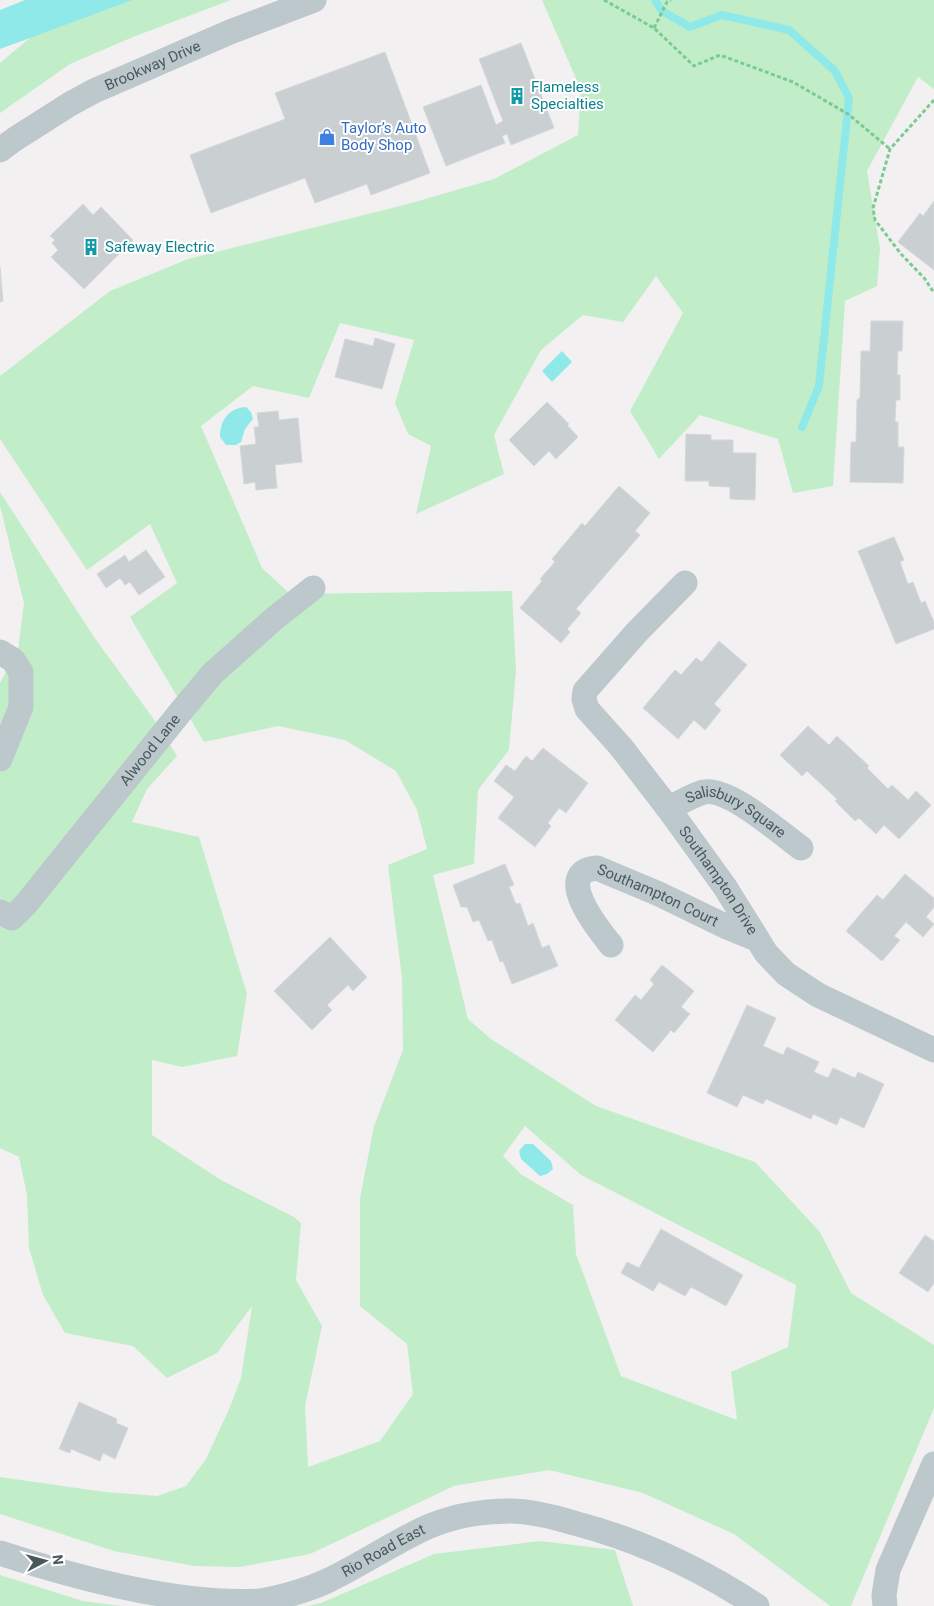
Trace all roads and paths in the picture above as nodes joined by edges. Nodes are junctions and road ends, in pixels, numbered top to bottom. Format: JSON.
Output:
{"nodes":[{"id":1,"x":314,"y":0,"type":"edge"},
{"id":2,"x":604,"y":0,"type":"edge"},
{"id":3,"x":668,"y":1,"type":"edge"},
{"id":4,"x":654,"y":28,"type":"junction"},
{"id":5,"x":934,"y":100,"type":"edge"},
{"id":6,"x":890,"y":149,"type":"junction"},
{"id":7,"x":0,"y":150,"type":"edge"},
{"id":8,"x":934,"y":293,"type":"edge"},
{"id":9,"x":685,"y":583,"type":"dead end"},
{"id":10,"x":313,"y":588,"type":"dead end"},
{"id":11,"x":0,"y":652,"type":"edge"},
{"id":12,"x":0,"y":759,"type":"edge"},
{"id":13,"x":668,"y":808,"type":"junction"},
{"id":14,"x":801,"y":848,"type":"dead end"},
{"id":15,"x":0,"y":912,"type":"edge"},
{"id":16,"x":756,"y":939,"type":"junction"},
{"id":17,"x":611,"y":945,"type":"dead end"},
{"id":18,"x":934,"y":1050,"type":"edge"},
{"id":19,"x":934,"y":1464,"type":"edge"},
{"id":20,"x":0,"y":1554,"type":"edge"},
{"id":21,"x":757,"y":1606,"type":"edge"},
{"id":22,"x":884,"y":1606,"type":"edge"}],
"edges":[{"from":1,"to":7,"type":"street","name":"Brookway Drive"},
{"from":2,"to":4,"type":"path"},
{"from":3,"to":4,"type":"path"},
{"from":4,"to":6,"type":"path"},
{"from":5,"to":6,"type":"path"},
{"from":6,"to":8,"type":"path"},
{"from":9,"to":13,"type":"street","name":"Southampton Drive"},
{"from":10,"to":15,"type":"street","name":"Alwood Lane"},
{"from":11,"to":12,"type":"street"},
{"from":13,"to":14,"type":"street","name":"Salisbury Square"},
{"from":13,"to":16,"type":"street","name":"Southampton Drive"},
{"from":16,"to":17,"type":"street","name":"Southampton Court"},
{"from":16,"to":18,"type":"street","name":"Southampton Drive"},
{"from":19,"to":22,"type":"street"},
{"from":20,"to":21,"type":"street","name":"Rio Road East"}]}
